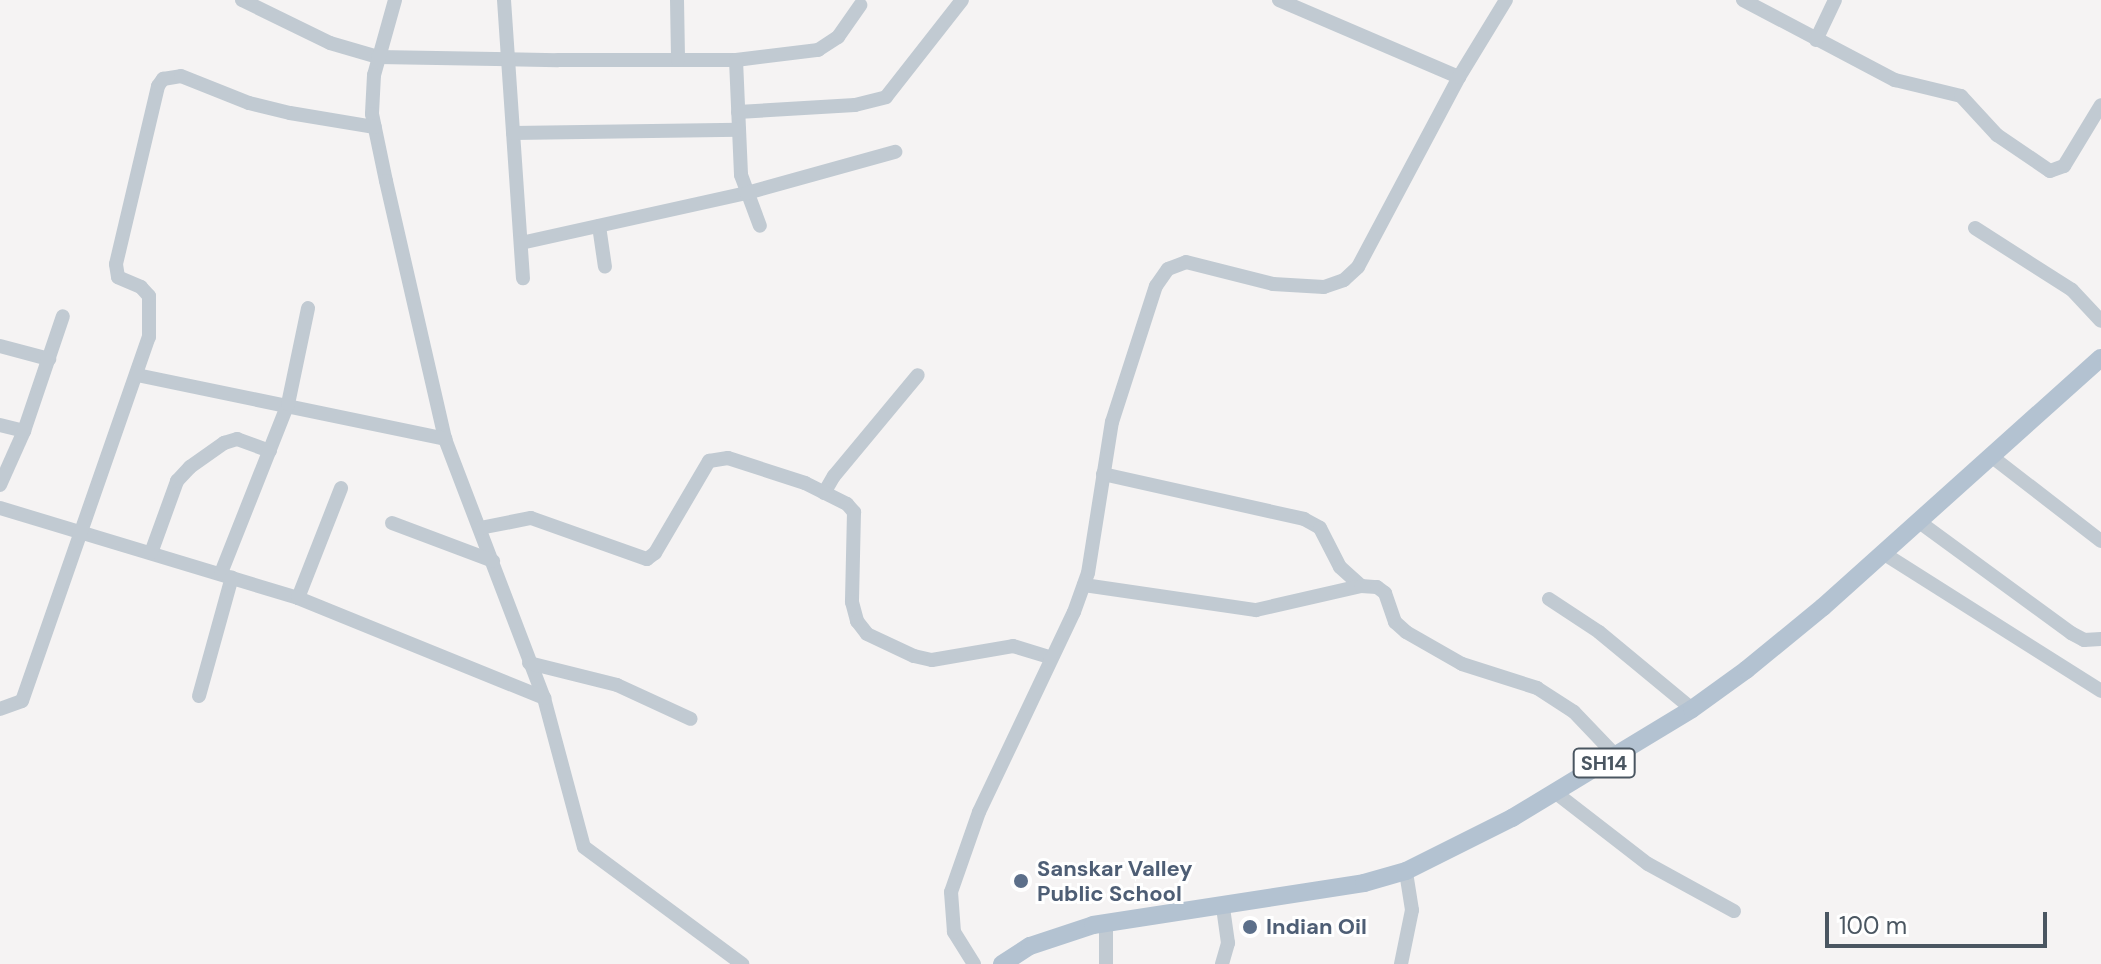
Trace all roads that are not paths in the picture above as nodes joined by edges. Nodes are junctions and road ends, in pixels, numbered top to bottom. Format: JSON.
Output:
{"nodes":[{"id":1,"x":242,"y":0,"type":"edge"},
{"id":2,"x":395,"y":0,"type":"edge"},
{"id":3,"x":504,"y":0,"type":"edge"},
{"id":4,"x":677,"y":0,"type":"edge"},
{"id":5,"x":962,"y":0,"type":"edge"},
{"id":6,"x":1279,"y":0,"type":"edge"},
{"id":7,"x":1506,"y":0,"type":"edge"},
{"id":8,"x":1743,"y":0,"type":"edge"},
{"id":9,"x":1835,"y":0,"type":"edge"},
{"id":10,"x":860,"y":5,"type":"dead end"},
{"id":11,"x":1816,"y":40,"type":"junction"},
{"id":12,"x":378,"y":57,"type":"junction"},
{"id":13,"x":508,"y":59,"type":"junction"},
{"id":14,"x":678,"y":60,"type":"junction"},
{"id":15,"x":736,"y":60,"type":"junction"},
{"id":16,"x":1459,"y":77,"type":"junction"},
{"id":17,"x":2101,"y":105,"type":"edge"},
{"id":18,"x":738,"y":112,"type":"junction"},
{"id":19,"x":375,"y":127,"type":"junction"},
{"id":20,"x":739,"y":130,"type":"junction"},
{"id":21,"x":513,"y":133,"type":"junction"},
{"id":22,"x":895,"y":152,"type":"dead end"},
{"id":23,"x":747,"y":193,"type":"junction"},
{"id":24,"x":599,"y":226,"type":"junction"},
{"id":25,"x":760,"y":226,"type":"dead end"},
{"id":26,"x":1975,"y":228,"type":"dead end"},
{"id":27,"x":521,"y":243,"type":"junction"},
{"id":28,"x":605,"y":267,"type":"dead end"},
{"id":29,"x":523,"y":278,"type":"dead end"},
{"id":30,"x":308,"y":308,"type":"dead end"},
{"id":31,"x":63,"y":316,"type":"dead end"},
{"id":32,"x":2101,"y":321,"type":"edge"},
{"id":33,"x":0,"y":346,"type":"edge"},
{"id":34,"x":2101,"y":358,"type":"edge"},
{"id":35,"x":49,"y":359,"type":"junction"},
{"id":36,"x":137,"y":375,"type":"junction"},
{"id":37,"x":918,"y":375,"type":"dead end"},
{"id":38,"x":288,"y":404,"type":"junction"},
{"id":39,"x":0,"y":425,"type":"edge"},
{"id":40,"x":24,"y":431,"type":"junction"},
{"id":41,"x":445,"y":439,"type":"junction"},
{"id":42,"x":270,"y":451,"type":"junction"},
{"id":43,"x":1991,"y":456,"type":"junction"},
{"id":44,"x":1103,"y":474,"type":"junction"},
{"id":45,"x":0,"y":485,"type":"edge"},
{"id":46,"x":341,"y":488,"type":"dead end"},
{"id":47,"x":824,"y":493,"type":"junction"},
{"id":48,"x":0,"y":508,"type":"edge"},
{"id":49,"x":1918,"y":521,"type":"junction"},
{"id":50,"x":392,"y":523,"type":"dead end"},
{"id":51,"x":480,"y":528,"type":"junction"},
{"id":52,"x":82,"y":533,"type":"junction"},
{"id":53,"x":2101,"y":541,"type":"edge"},
{"id":54,"x":151,"y":553,"type":"junction"},
{"id":55,"x":1883,"y":553,"type":"junction"},
{"id":56,"x":493,"y":561,"type":"junction"},
{"id":57,"x":226,"y":575,"type":"junction"},
{"id":58,"x":1084,"y":585,"type":"junction"},
{"id":59,"x":1361,"y":586,"type":"junction"},
{"id":60,"x":298,"y":598,"type":"junction"},
{"id":61,"x":1549,"y":599,"type":"dead end"},
{"id":62,"x":2101,"y":639,"type":"edge"},
{"id":63,"x":1050,"y":657,"type":"junction"},
{"id":64,"x":529,"y":663,"type":"junction"},
{"id":65,"x":2101,"y":691,"type":"edge"},
{"id":66,"x":199,"y":696,"type":"dead end"},
{"id":67,"x":544,"y":698,"type":"junction"},
{"id":68,"x":0,"y":709,"type":"edge"},
{"id":69,"x":1692,"y":709,"type":"junction"},
{"id":70,"x":691,"y":719,"type":"dead end"},
{"id":71,"x":1616,"y":756,"type":"junction"},
{"id":72,"x":1556,"y":793,"type":"junction"},
{"id":73,"x":1406,"y":871,"type":"junction"},
{"id":74,"x":1223,"y":907,"type":"junction"},
{"id":75,"x":1734,"y":911,"type":"dead end"},
{"id":76,"x":1106,"y":923,"type":"junction"},
{"id":77,"x":742,"y":964,"type":"edge"},
{"id":78,"x":974,"y":964,"type":"edge"},
{"id":79,"x":1002,"y":964,"type":"edge"},
{"id":80,"x":1106,"y":964,"type":"edge"},
{"id":81,"x":1222,"y":964,"type":"edge"},
{"id":82,"x":1401,"y":964,"type":"edge"}],
"edges":[{"from":1,"to":12,"type":"street"},
{"from":2,"to":12,"type":"street"},
{"from":3,"to":13,"type":"street"},
{"from":4,"to":14,"type":"street"},
{"from":5,"to":18,"type":"street"},
{"from":6,"to":16,"type":"street"},
{"from":7,"to":16,"type":"street"},
{"from":8,"to":11,"type":"street"},
{"from":9,"to":11,"type":"street"},
{"from":10,"to":15,"type":"street"},
{"from":11,"to":17,"type":"street"},
{"from":12,"to":13,"type":"street"},
{"from":12,"to":19,"type":"street"},
{"from":13,"to":14,"type":"street"},
{"from":13,"to":21,"type":"street"},
{"from":14,"to":15,"type":"street"},
{"from":15,"to":18,"type":"street"},
{"from":16,"to":44,"type":"street"},
{"from":18,"to":20,"type":"street"},
{"from":19,"to":36,"type":"street"},
{"from":19,"to":41,"type":"street"},
{"from":20,"to":21,"type":"street"},
{"from":20,"to":23,"type":"street"},
{"from":21,"to":27,"type":"street"},
{"from":22,"to":23,"type":"street"},
{"from":23,"to":24,"type":"street"},
{"from":23,"to":25,"type":"street"},
{"from":24,"to":27,"type":"street"},
{"from":24,"to":28,"type":"street"},
{"from":26,"to":32,"type":"street"},
{"from":27,"to":29,"type":"street"},
{"from":30,"to":38,"type":"street"},
{"from":31,"to":35,"type":"street"},
{"from":33,"to":35,"type":"street"},
{"from":34,"to":43,"type":"main road","name":"SH14","number":"SH14"},
{"from":35,"to":40,"type":"street"},
{"from":36,"to":38,"type":"street"},
{"from":36,"to":52,"type":"street"},
{"from":37,"to":47,"type":"street"},
{"from":38,"to":41,"type":"street"},
{"from":38,"to":42,"type":"street"},
{"from":39,"to":40,"type":"street"},
{"from":40,"to":45,"type":"street"},
{"from":41,"to":51,"type":"street"},
{"from":42,"to":54,"type":"street"},
{"from":42,"to":57,"type":"street"},
{"from":43,"to":49,"type":"main road","name":"SH14","number":"SH14"},
{"from":43,"to":53,"type":"street"},
{"from":44,"to":58,"type":"street"},
{"from":44,"to":59,"type":"street"},
{"from":46,"to":60,"type":"street"},
{"from":47,"to":51,"type":"street"},
{"from":47,"to":63,"type":"street"},
{"from":48,"to":52,"type":"street"},
{"from":49,"to":55,"type":"main road","name":"SH14","number":"SH14"},
{"from":49,"to":62,"type":"street"},
{"from":50,"to":56,"type":"street"},
{"from":51,"to":56,"type":"street"},
{"from":52,"to":54,"type":"street"},
{"from":52,"to":68,"type":"street"},
{"from":54,"to":57,"type":"street"},
{"from":55,"to":65,"type":"street"},
{"from":55,"to":69,"type":"main road","name":"SH14","number":"SH14"},
{"from":56,"to":64,"type":"street"},
{"from":57,"to":60,"type":"street"},
{"from":57,"to":66,"type":"street"},
{"from":58,"to":59,"type":"street"},
{"from":58,"to":63,"type":"street"},
{"from":59,"to":71,"type":"street"},
{"from":60,"to":67,"type":"street"},
{"from":61,"to":69,"type":"street"},
{"from":63,"to":78,"type":"street"},
{"from":64,"to":67,"type":"street"},
{"from":64,"to":70,"type":"street"},
{"from":67,"to":77,"type":"street"},
{"from":69,"to":71,"type":"main road","name":"SH14","number":"SH14"},
{"from":71,"to":72,"type":"main road","name":"SH14","number":"SH14"},
{"from":72,"to":73,"type":"main road","name":"SH14","number":"SH14"},
{"from":72,"to":75,"type":"street"},
{"from":73,"to":74,"type":"main road","name":"SH14","number":"SH14"},
{"from":73,"to":82,"type":"street"},
{"from":74,"to":76,"type":"main road","name":"SH14","number":"SH14"},
{"from":74,"to":81,"type":"street"},
{"from":76,"to":79,"type":"main road","name":"SH14","number":"SH14"},
{"from":76,"to":80,"type":"street"}]}
